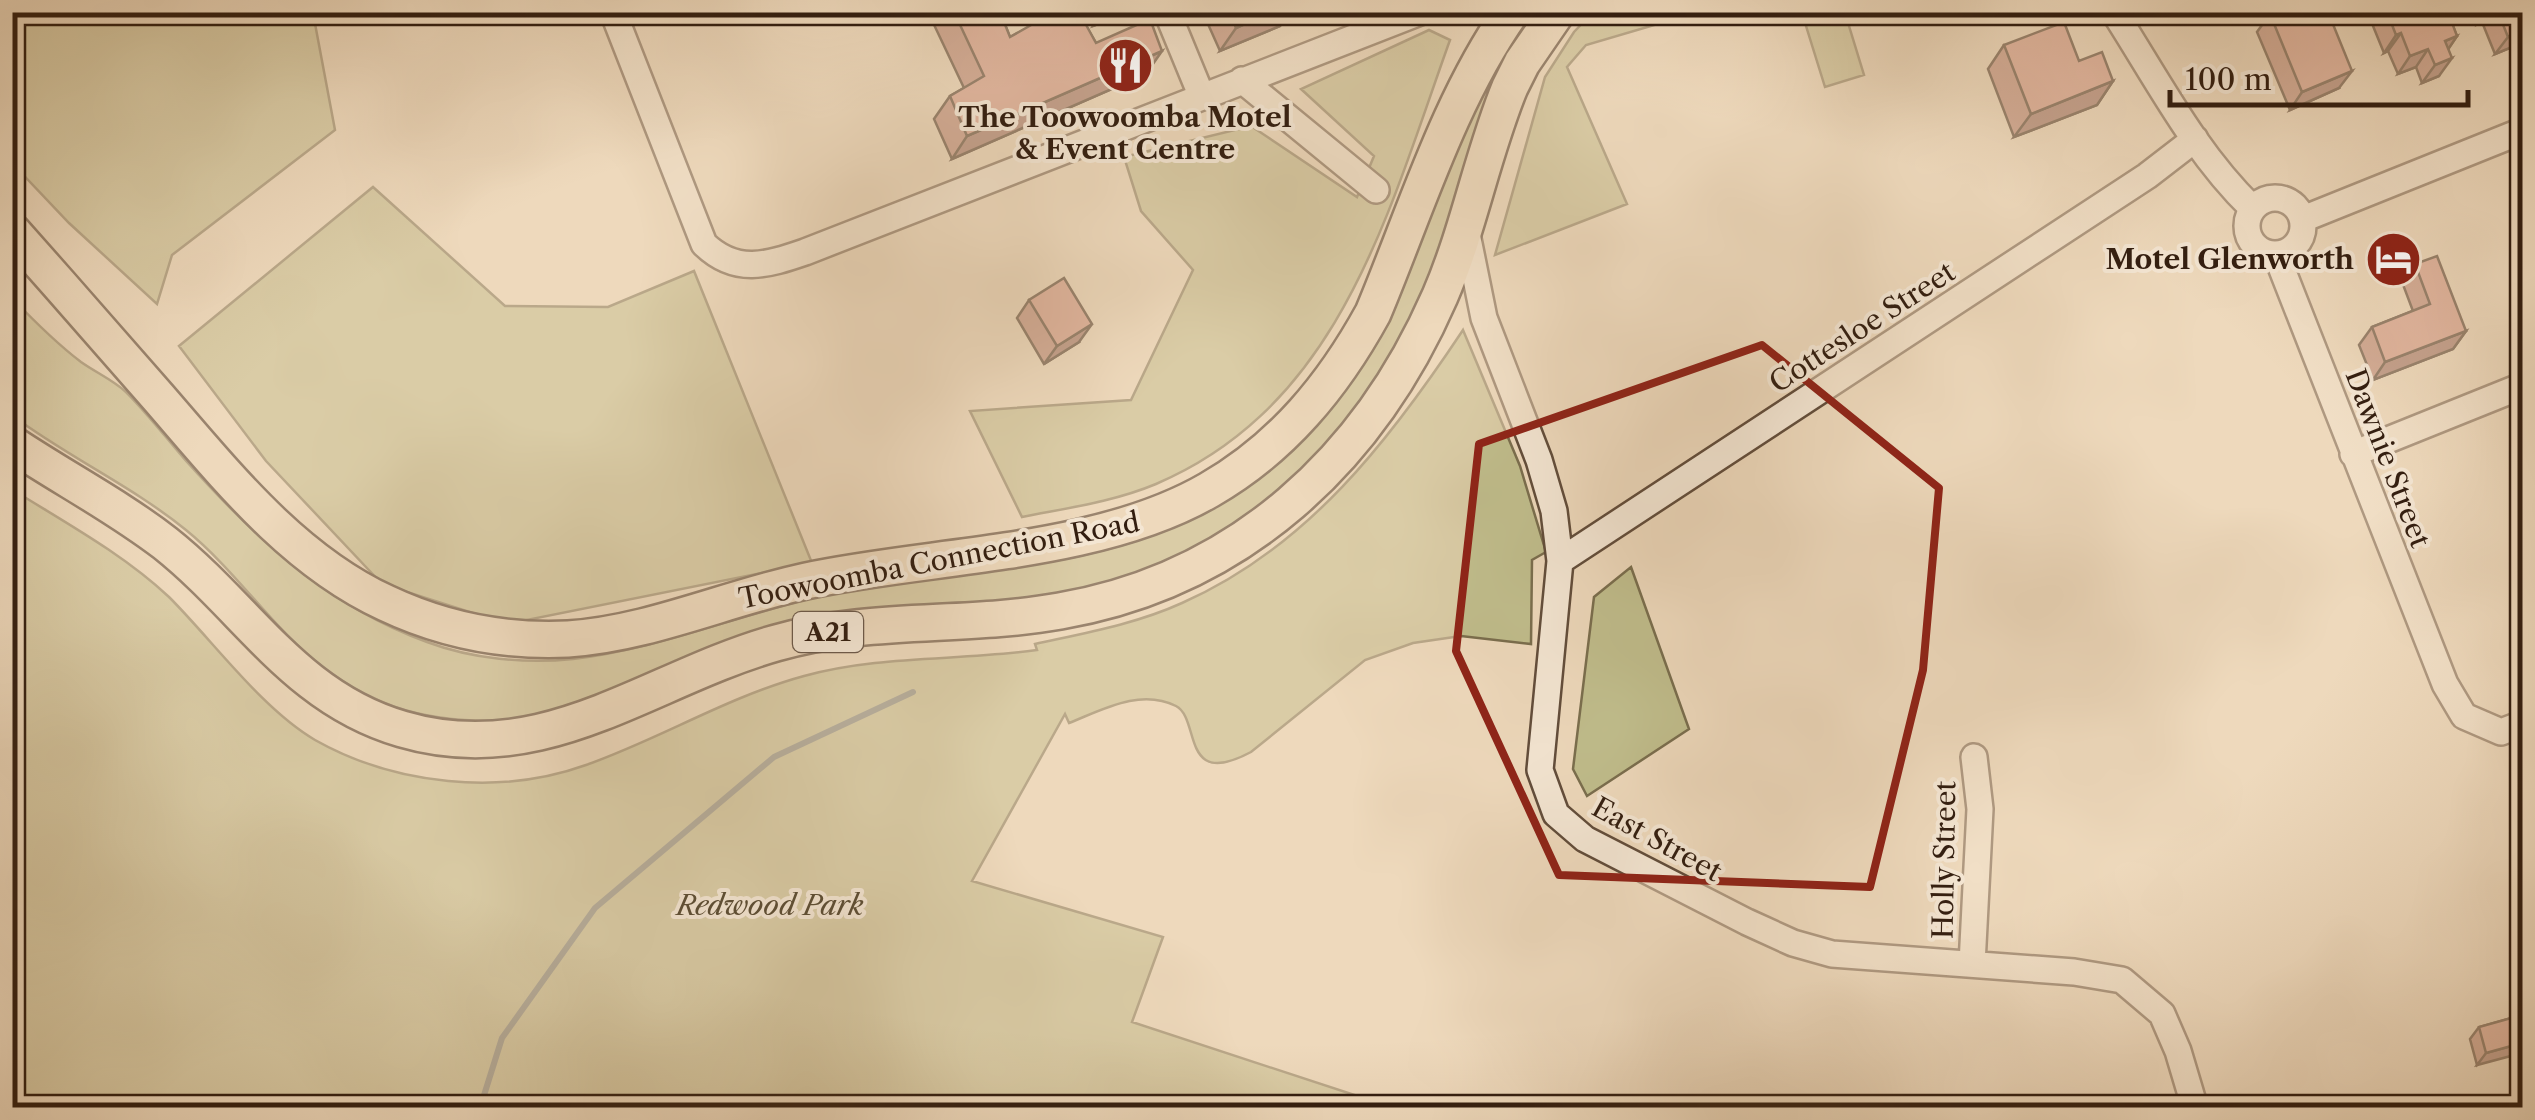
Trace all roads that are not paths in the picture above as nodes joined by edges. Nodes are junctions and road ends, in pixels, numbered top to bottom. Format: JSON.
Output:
{"nodes":[{"id":1,"x":613,"y":12,"type":"edge"},
{"id":2,"x":1166,"y":12,"type":"edge"},
{"id":3,"x":1420,"y":12,"type":"edge"},
{"id":4,"x":1557,"y":12,"type":"edge"},
{"id":5,"x":2114,"y":12,"type":"edge"},
{"id":6,"x":1502,"y":16,"type":"edge"},
{"id":7,"x":1534,"y":44,"type":"junction"},
{"id":8,"x":1242,"y":80,"type":"junction"},
{"id":9,"x":1202,"y":98,"type":"junction"},
{"id":10,"x":2522,"y":131,"type":"edge"},
{"id":11,"x":2195,"y":139,"type":"junction"},
{"id":12,"x":1376,"y":190,"type":"dead end"},
{"id":13,"x":2252,"y":208,"type":"junction"},
{"id":14,"x":1465,"y":219,"type":"junction"},
{"id":15,"x":2303,"y":219,"type":"junction"},
{"id":16,"x":12,"y":231,"type":"edge"},
{"id":17,"x":2276,"y":254,"type":"junction"},
{"id":18,"x":2522,"y":386,"type":"edge"},
{"id":19,"x":12,"y":444,"type":"edge"},
{"id":20,"x":2353,"y":454,"type":"junction"},
{"id":21,"x":1560,"y":561,"type":"junction"},
{"id":22,"x":2522,"y":724,"type":"edge"},
{"id":23,"x":1974,"y":757,"type":"dead end"},
{"id":24,"x":1972,"y":964,"type":"junction"},
{"id":25,"x":2194,"y":1108,"type":"edge"}],
"edges":[{"from":1,"to":9,"type":"street"},
{"from":2,"to":9,"type":"street"},
{"from":3,"to":8,"type":"street"},
{"from":4,"to":7,"type":"highway","name":"Toowoomba Connection Road","number":"A21"},
{"from":5,"to":11,"type":"street"},
{"from":6,"to":7,"type":"street"},
{"from":6,"to":16,"type":"highway","name":"Toowoomba Connection Road","number":"A21"},
{"from":7,"to":14,"type":"highway","name":"Toowoomba Connection Road","number":"A21"},
{"from":8,"to":9,"type":"street"},
{"from":8,"to":12,"type":"street"},
{"from":10,"to":15,"type":"street"},
{"from":11,"to":13,"type":"street"},
{"from":11,"to":21,"type":"street","name":"Cottesloe Street"},
{"from":13,"to":15,"type":"street"},
{"from":13,"to":17,"type":"street"},
{"from":14,"to":19,"type":"highway","name":"Toowoomba Connection Road","number":"A21"},
{"from":14,"to":21,"type":"street","name":"East Street"},
{"from":15,"to":17,"type":"street"},
{"from":17,"to":20,"type":"street","name":"Dawnie Street"},
{"from":18,"to":20,"type":"street"},
{"from":20,"to":22,"type":"street","name":"Dawnie Street"},
{"from":21,"to":24,"type":"street","name":"East Street"},
{"from":23,"to":24,"type":"street","name":"Holly Street"},
{"from":24,"to":25,"type":"street","name":"East Street"}]}
